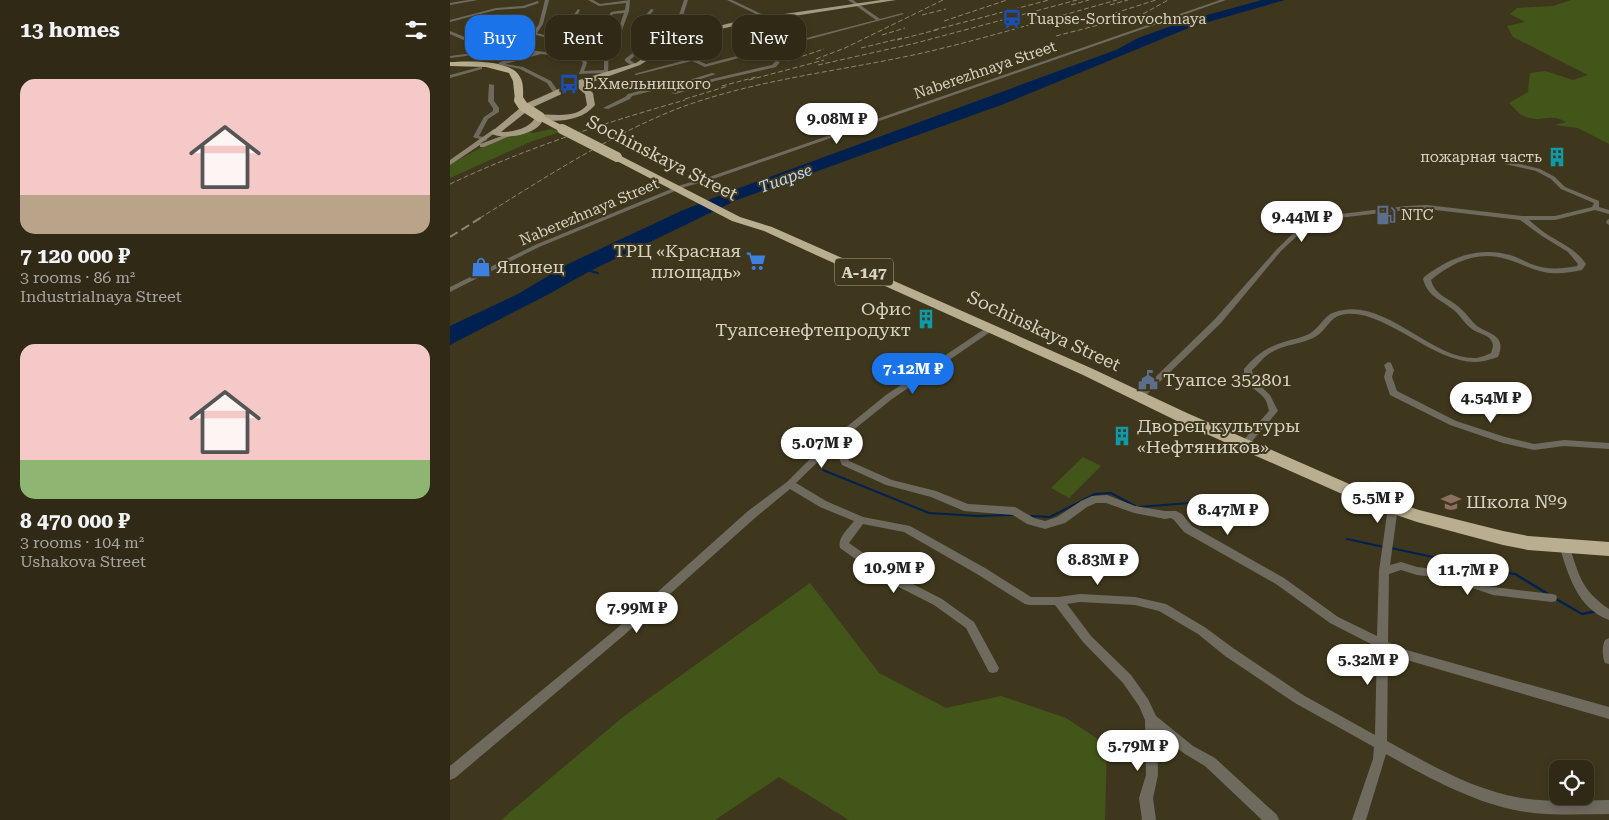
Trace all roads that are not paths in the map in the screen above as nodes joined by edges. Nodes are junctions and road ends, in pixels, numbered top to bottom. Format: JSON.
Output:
{"nodes":[{"id":1,"x":476,"y":0,"type":"edge"},
{"id":2,"x":526,"y":0,"type":"edge"},
{"id":3,"x":590,"y":0,"type":"edge"},
{"id":4,"x":686,"y":0,"type":"edge"},
{"id":5,"x":729,"y":0,"type":"edge"},
{"id":6,"x":850,"y":0,"type":"edge"},
{"id":7,"x":893,"y":0,"type":"edge"},
{"id":8,"x":1224,"y":0,"type":"edge"},
{"id":9,"x":547,"y":1,"type":"edge"},
{"id":10,"x":628,"y":1,"type":"edge"},
{"id":11,"x":538,"y":2,"type":"junction"},
{"id":12,"x":450,"y":4,"type":"edge"},
{"id":13,"x":860,"y":5,"type":"junction"},
{"id":14,"x":578,"y":10,"type":"dead end"},
{"id":15,"x":627,"y":10,"type":"junction"},
{"id":16,"x":652,"y":10,"type":"dead end"},
{"id":17,"x":902,"y":14,"type":"dead end"},
{"id":18,"x":576,"y":15,"type":"edge"},
{"id":19,"x":611,"y":15,"type":"edge"},
{"id":20,"x":648,"y":15,"type":"edge"},
{"id":21,"x":681,"y":15,"type":"edge"},
{"id":22,"x":762,"y":15,"type":"edge"},
{"id":23,"x":789,"y":15,"type":"edge"},
{"id":24,"x":879,"y":20,"type":"junction"},
{"id":25,"x":450,"y":21,"type":"edge"},
{"id":26,"x":732,"y":24,"type":"edge"},
{"id":27,"x":621,"y":27,"type":"edge"},
{"id":28,"x":450,"y":32,"type":"edge"},
{"id":29,"x":545,"y":37,"type":"edge"},
{"id":30,"x":465,"y":39,"type":"edge"},
{"id":31,"x":535,"y":51,"type":"edge"},
{"id":32,"x":545,"y":52,"type":"joint"},
{"id":33,"x":465,"y":54,"type":"edge"},
{"id":34,"x":450,"y":56,"type":"edge"},
{"id":35,"x":631,"y":56,"type":"edge"},
{"id":36,"x":584,"y":60,"type":"edge"},
{"id":37,"x":606,"y":60,"type":"edge"},
{"id":38,"x":778,"y":62,"type":"dead end"},
{"id":39,"x":450,"y":64,"type":"edge"},
{"id":40,"x":634,"y":65,"type":"junction"},
{"id":41,"x":705,"y":66,"type":"junction"},
{"id":42,"x":480,"y":68,"type":"dead end"},
{"id":43,"x":625,"y":68,"type":"junction"},
{"id":44,"x":606,"y":72,"type":"junction"},
{"id":45,"x":636,"y":74,"type":"dead end"},
{"id":46,"x":714,"y":74,"type":"junction"},
{"id":47,"x":450,"y":77,"type":"edge"},
{"id":48,"x":714,"y":80,"type":"junction"},
{"id":49,"x":591,"y":82,"type":"junction"},
{"id":50,"x":581,"y":84,"type":"junction"},
{"id":51,"x":491,"y":85,"type":"dead end"},
{"id":52,"x":563,"y":92,"type":"junction"},
{"id":53,"x":674,"y":93,"type":"dead end"},
{"id":54,"x":589,"y":94,"type":"junction"},
{"id":55,"x":606,"y":108,"type":"dead end"},
{"id":56,"x":581,"y":113,"type":"junction"},
{"id":57,"x":540,"y":117,"type":"junction"},
{"id":58,"x":562,"y":129,"type":"junction"},
{"id":59,"x":516,"y":133,"type":"junction"},
{"id":60,"x":497,"y":135,"type":"junction"},
{"id":61,"x":486,"y":138,"type":"junction"},
{"id":62,"x":463,"y":155,"type":"junction"},
{"id":63,"x":450,"y":163,"type":"edge"},
{"id":64,"x":1507,"y":163,"type":"dead end"},
{"id":65,"x":678,"y":189,"type":"junction"},
{"id":66,"x":1595,"y":208,"type":"junction"},
{"id":67,"x":1609,"y":211,"type":"edge"},
{"id":68,"x":1522,"y":218,"type":"junction"},
{"id":69,"x":450,"y":290,"type":"edge"},
{"id":70,"x":992,"y":328,"type":"junction"},
{"id":71,"x":1388,"y":365,"type":"dead end"},
{"id":72,"x":1139,"y":397,"type":"junction"},
{"id":73,"x":838,"y":441,"type":"junction"},
{"id":74,"x":1244,"y":445,"type":"junction"},
{"id":75,"x":1609,"y":446,"type":"edge"},
{"id":76,"x":790,"y":484,"type":"junction"},
{"id":77,"x":1392,"y":507,"type":"junction"},
{"id":78,"x":861,"y":520,"type":"junction"},
{"id":79,"x":1564,"y":545,"type":"junction"},
{"id":80,"x":1609,"y":549,"type":"edge"},
{"id":81,"x":1384,"y":571,"type":"junction"},
{"id":82,"x":1552,"y":598,"type":"dead end"},
{"id":83,"x":1058,"y":601,"type":"junction"},
{"id":84,"x":1609,"y":614,"type":"edge"},
{"id":85,"x":1609,"y":643,"type":"edge"},
{"id":86,"x":1384,"y":645,"type":"junction"},
{"id":87,"x":1609,"y":659,"type":"edge"},
{"id":88,"x":993,"y":668,"type":"dead end"},
{"id":89,"x":1609,"y":713,"type":"edge"},
{"id":90,"x":1151,"y":720,"type":"junction"},
{"id":91,"x":1381,"y":744,"type":"junction"},
{"id":92,"x":450,"y":774,"type":"edge"},
{"id":93,"x":1609,"y":807,"type":"edge"},
{"id":94,"x":1149,"y":820,"type":"edge"},
{"id":95,"x":1272,"y":820,"type":"edge"},
{"id":96,"x":1360,"y":820,"type":"edge"}],
"edges":[{"from":1,"to":12,"type":"street"},
{"from":2,"to":11,"type":"street"},
{"from":3,"to":10,"type":"street"},
{"from":4,"to":21,"type":"street"},
{"from":5,"to":22,"type":"street"},
{"from":6,"to":13,"type":"street"},
{"from":7,"to":13,"type":"main road"},
{"from":8,"to":65,"type":"street","name":"Naberezhnaya Street"},
{"from":9,"to":11,"type":"street"},
{"from":9,"to":29,"type":"street"},
{"from":10,"to":15,"type":"street"},
{"from":11,"to":25,"type":"street"},
{"from":13,"to":23,"type":"main road"},
{"from":13,"to":24,"type":"street"},
{"from":14,"to":18,"type":"street"},
{"from":15,"to":19,"type":"street"},
{"from":15,"to":27,"type":"street"},
{"from":16,"to":20,"type":"street"},
{"from":17,"to":24,"type":"street"},
{"from":24,"to":41,"type":"street"},
{"from":26,"to":40,"type":"main road"},
{"from":28,"to":30,"type":"street"},
{"from":31,"to":32,"type":"street"},
{"from":32,"to":52,"type":"street"},
{"from":33,"to":34,"type":"street"},
{"from":35,"to":40,"type":"street"},
{"from":36,"to":44,"type":"street"},
{"from":37,"to":44,"type":"street"},
{"from":38,"to":48,"type":"street"},
{"from":39,"to":57,"type":"highway","number":"А-147","bridge":true},
{"from":40,"to":43,"type":"main road"},
{"from":41,"to":45,"type":"street"},
{"from":41,"to":46,"type":"street"},
{"from":42,"to":47,"type":"street"},
{"from":43,"to":44,"type":"main road"},
{"from":43,"to":49,"type":"main road"},
{"from":44,"to":50,"type":"main road"},
{"from":46,"to":48,"type":"street"},
{"from":46,"to":55,"type":"street"},
{"from":48,"to":53,"type":"street"},
{"from":49,"to":50,"type":"main road"},
{"from":49,"to":54,"type":"main road"},
{"from":50,"to":52,"type":"main road"},
{"from":50,"to":54,"type":"main road"},
{"from":51,"to":61,"type":"street"},
{"from":52,"to":54,"type":"main road"},
{"from":52,"to":60,"type":"main road"},
{"from":54,"to":56,"type":"main road"},
{"from":56,"to":57,"type":"main road"},
{"from":56,"to":58,"type":"main road"},
{"from":57,"to":58,"type":"highway","number":"А-147"},
{"from":57,"to":59,"type":"main road"},
{"from":58,"to":59,"type":"main road","number":"А-147"},
{"from":58,"to":65,"type":"highway","name":"Sochinskaya Street","number":"А-147","bridge":true},
{"from":59,"to":60,"type":"main road"},
{"from":60,"to":61,"type":"main road"},
{"from":60,"to":62,"type":"main road"},
{"from":61,"to":62,"type":"main road"},
{"from":62,"to":63,"type":"main road"},
{"from":64,"to":66,"type":"street"},
{"from":65,"to":69,"type":"street","name":"Naberezhnaya Street"},
{"from":65,"to":70,"type":"highway","name":"Sochinskaya Street","number":"А-147"},
{"from":66,"to":67,"type":"street"},
{"from":66,"to":68,"type":"street"},
{"from":68,"to":72,"type":"street"},
{"from":68,"to":74,"type":"street"},
{"from":70,"to":72,"type":"highway","name":"Sochinskaya Street","number":"А-147"},
{"from":70,"to":73,"type":"street"},
{"from":71,"to":75,"type":"street"},
{"from":72,"to":74,"type":"highway","name":"Sochinskaya Street","number":"А-147"},
{"from":73,"to":76,"type":"street"},
{"from":73,"to":86,"type":"street"},
{"from":74,"to":77,"type":"highway","name":"Sochinskaya Street","number":"А-147"},
{"from":76,"to":78,"type":"street"},
{"from":76,"to":92,"type":"street"},
{"from":77,"to":79,"type":"highway","name":"Sochinskaya Street","number":"А-147"},
{"from":77,"to":81,"type":"street"},
{"from":78,"to":83,"type":"street"},
{"from":78,"to":88,"type":"street"},
{"from":79,"to":80,"type":"highway","name":"Sochinskaya Street","number":"А-147"},
{"from":79,"to":84,"type":"street"},
{"from":81,"to":82,"type":"street"},
{"from":81,"to":86,"type":"street"},
{"from":83,"to":90,"type":"street"},
{"from":83,"to":91,"type":"street"},
{"from":85,"to":87,"type":"street"},
{"from":86,"to":89,"type":"street"},
{"from":86,"to":91,"type":"street"},
{"from":90,"to":94,"type":"street"},
{"from":90,"to":95,"type":"street"},
{"from":91,"to":93,"type":"street"},
{"from":91,"to":96,"type":"street"}]}
